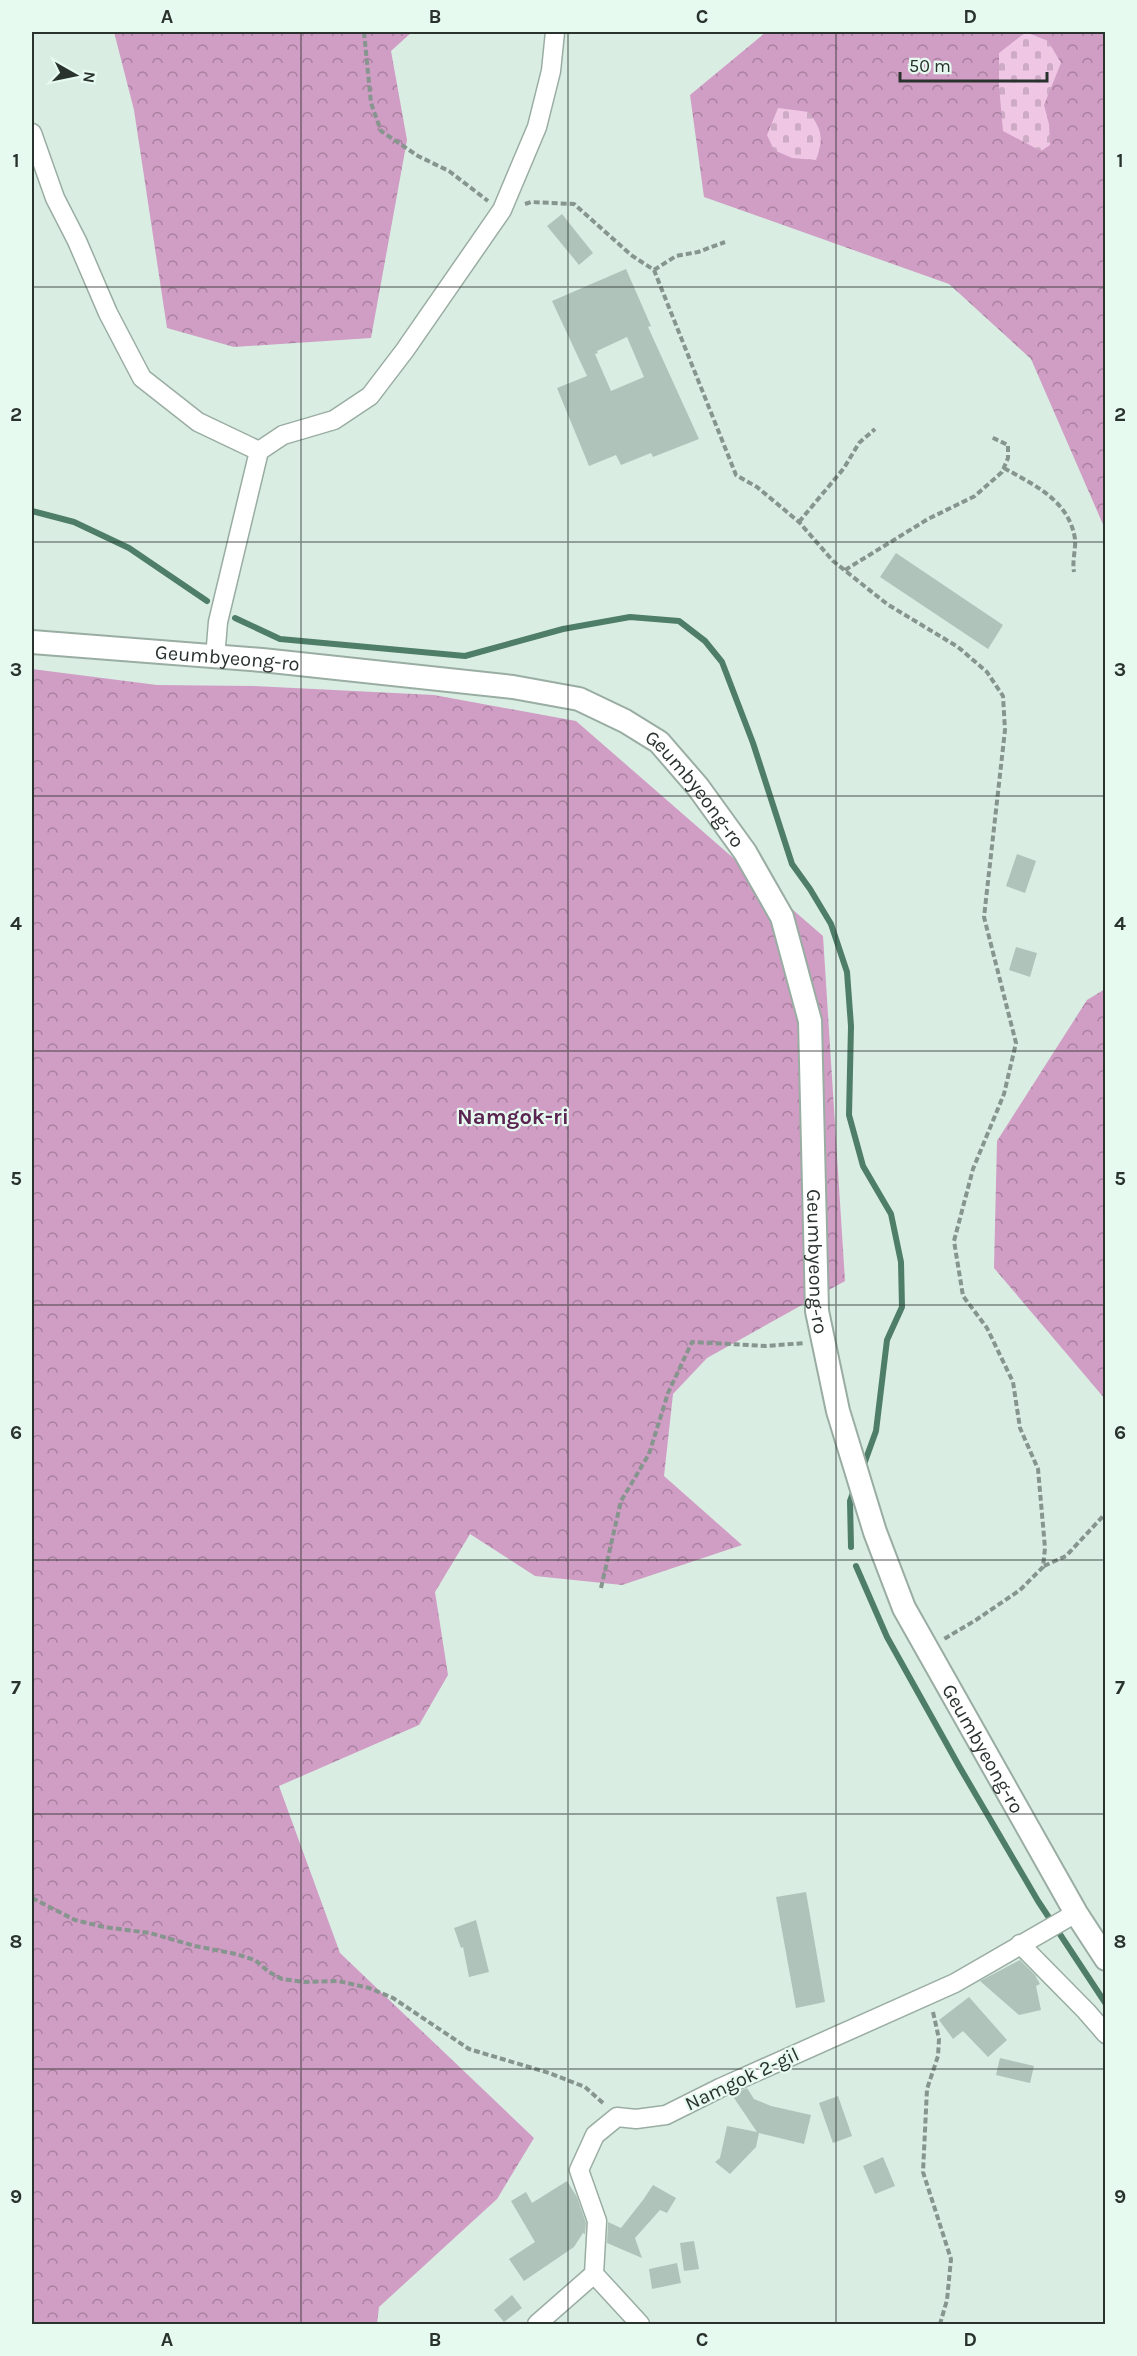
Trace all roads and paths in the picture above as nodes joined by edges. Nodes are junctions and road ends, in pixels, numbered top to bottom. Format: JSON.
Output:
{"nodes":[{"id":1,"x":364,"y":32,"type":"edge"},
{"id":2,"x":555,"y":32,"type":"edge"},
{"id":3,"x":32,"y":133,"type":"edge"},
{"id":4,"x":502,"y":210,"type":"junction"},
{"id":5,"x":725,"y":242,"type":"dead end"},
{"id":6,"x":654,"y":270,"type":"junction"},
{"id":7,"x":875,"y":429,"type":"dead end"},
{"id":8,"x":991,"y":437,"type":"dead end"},
{"id":9,"x":259,"y":451,"type":"junction"},
{"id":10,"x":1004,"y":468,"type":"junction"},
{"id":11,"x":799,"y":522,"type":"junction"},
{"id":12,"x":845,"y":570,"type":"junction"},
{"id":13,"x":1074,"y":572,"type":"dead end"},
{"id":14,"x":32,"y":642,"type":"edge"},
{"id":15,"x":215,"y":657,"type":"junction"},
{"id":16,"x":824,"y":1342,"type":"junction"},
{"id":17,"x":1106,"y":1513,"type":"edge"},
{"id":18,"x":1043,"y":1567,"type":"junction"},
{"id":19,"x":601,"y":1588,"type":"dead end"},
{"id":20,"x":927,"y":1647,"type":"junction"},
{"id":21,"x":32,"y":1898,"type":"edge"},
{"id":22,"x":1073,"y":1916,"type":"junction"},
{"id":23,"x":1020,"y":1944,"type":"junction"},
{"id":24,"x":1106,"y":1959,"type":"edge"},
{"id":25,"x":929,"y":1994,"type":"junction"},
{"id":26,"x":1106,"y":2034,"type":"edge"},
{"id":27,"x":617,"y":2117,"type":"junction"},
{"id":28,"x":594,"y":2274,"type":"junction"},
{"id":29,"x":537,"y":2325,"type":"edge"},
{"id":30,"x":640,"y":2325,"type":"edge"},
{"id":31,"x":940,"y":2325,"type":"edge"}],
"edges":[{"from":1,"to":4,"type":"path"},
{"from":2,"to":4,"type":"street"},
{"from":3,"to":9,"type":"street"},
{"from":4,"to":6,"type":"path"},
{"from":4,"to":9,"type":"street"},
{"from":5,"to":6,"type":"path"},
{"from":6,"to":11,"type":"path"},
{"from":7,"to":11,"type":"path"},
{"from":8,"to":10,"type":"path"},
{"from":9,"to":15,"type":"street"},
{"from":10,"to":12,"type":"path"},
{"from":10,"to":13,"type":"path"},
{"from":11,"to":12,"type":"path"},
{"from":12,"to":18,"type":"path"},
{"from":14,"to":15,"type":"street","name":"Geumbyeong-ro"},
{"from":15,"to":16,"type":"street","name":"Geumbyeong-ro"},
{"from":16,"to":19,"type":"path"},
{"from":16,"to":20,"type":"street","name":"Geumbyeong-ro"},
{"from":17,"to":18,"type":"path"},
{"from":18,"to":20,"type":"path"},
{"from":20,"to":22,"type":"street","name":"Geumbyeong-ro"},
{"from":21,"to":27,"type":"path"},
{"from":22,"to":23,"type":"street","name":"Namgok 2-gil"},
{"from":22,"to":24,"type":"street","name":"Geumbyeong-ro"},
{"from":23,"to":25,"type":"street","name":"Namgok 2-gil"},
{"from":23,"to":26,"type":"street"},
{"from":25,"to":27,"type":"street","name":"Namgok 2-gil"},
{"from":25,"to":31,"type":"path"},
{"from":27,"to":28,"type":"street"},
{"from":28,"to":29,"type":"street"},
{"from":28,"to":30,"type":"street"}]}
